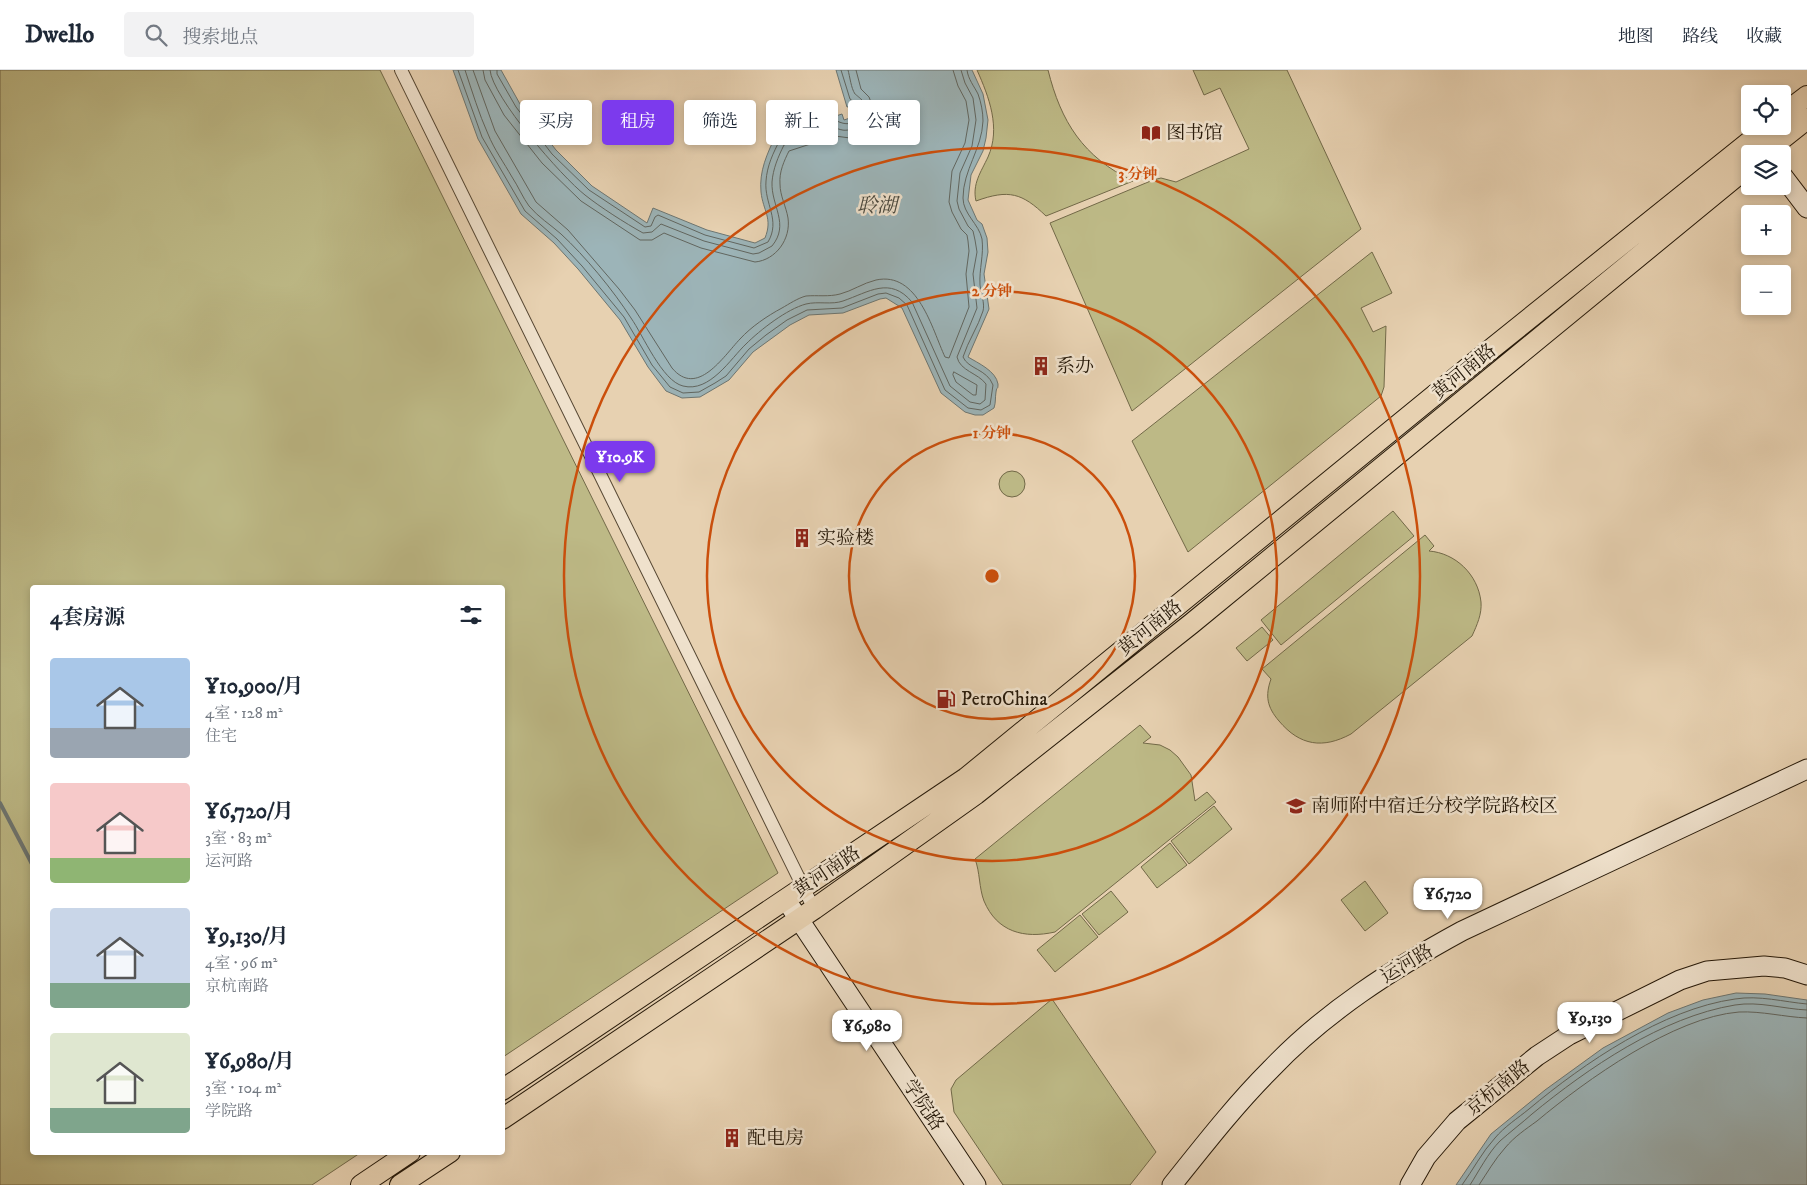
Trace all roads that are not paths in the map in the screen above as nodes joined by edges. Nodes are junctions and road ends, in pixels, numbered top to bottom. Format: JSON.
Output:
{"nodes":[{"id":1,"x":401,"y":70,"type":"edge"},
{"id":2,"x":1807,"y":96,"type":"edge"},
{"id":3,"x":1791,"y":108,"type":"edge"},
{"id":4,"x":1807,"y":119,"type":"edge"},
{"id":5,"x":1764,"y":145,"type":"edge"},
{"id":6,"x":1741,"y":162,"type":"edge"},
{"id":7,"x":1741,"y":171,"type":"edge"},
{"id":8,"x":1791,"y":187,"type":"edge"},
{"id":9,"x":1807,"y":208,"type":"edge"},
{"id":10,"x":1807,"y":769,"type":"edge"},
{"id":11,"x":804,"y":888,"type":"junction"},
{"id":12,"x":786,"y":900,"type":"junction"},
{"id":13,"x":806,"y":914,"type":"junction"},
{"id":14,"x":1807,"y":974,"type":"edge"},
{"id":15,"x":505,"y":1088,"type":"edge"},
{"id":16,"x":505,"y":1116,"type":"edge"},
{"id":17,"x":406,"y":1155,"type":"edge"},
{"id":18,"x":445,"y":1155,"type":"edge"},
{"id":19,"x":361,"y":1185,"type":"edge"},
{"id":20,"x":400,"y":1185,"type":"edge"},
{"id":21,"x":976,"y":1185,"type":"edge"},
{"id":22,"x":1172,"y":1185,"type":"edge"},
{"id":23,"x":1410,"y":1185,"type":"edge"}],
"edges":[{"from":1,"to":11,"type":"street"},
{"from":2,"to":3,"type":"main road"},
{"from":4,"to":5,"type":"main road","name":"黄河南路"},
{"from":6,"to":11,"type":"main road","name":"黄河南路"},
{"from":7,"to":13,"type":"main road","name":"黄河南路"},
{"from":8,"to":9,"type":"street"},
{"from":10,"to":22,"type":"street","name":"运河路"},
{"from":11,"to":12,"type":"main road","name":"黄河南路"},
{"from":11,"to":13,"type":"street"},
{"from":12,"to":13,"type":"street","name":"学院路"},
{"from":12,"to":15,"type":"main road","name":"黄河南路"},
{"from":13,"to":16,"type":"main road","name":"黄河南路"},
{"from":13,"to":21,"type":"street","name":"学院路"},
{"from":14,"to":23,"type":"street","name":"京杭南路"},
{"from":17,"to":19,"type":"main road"},
{"from":18,"to":20,"type":"main road"}]}
